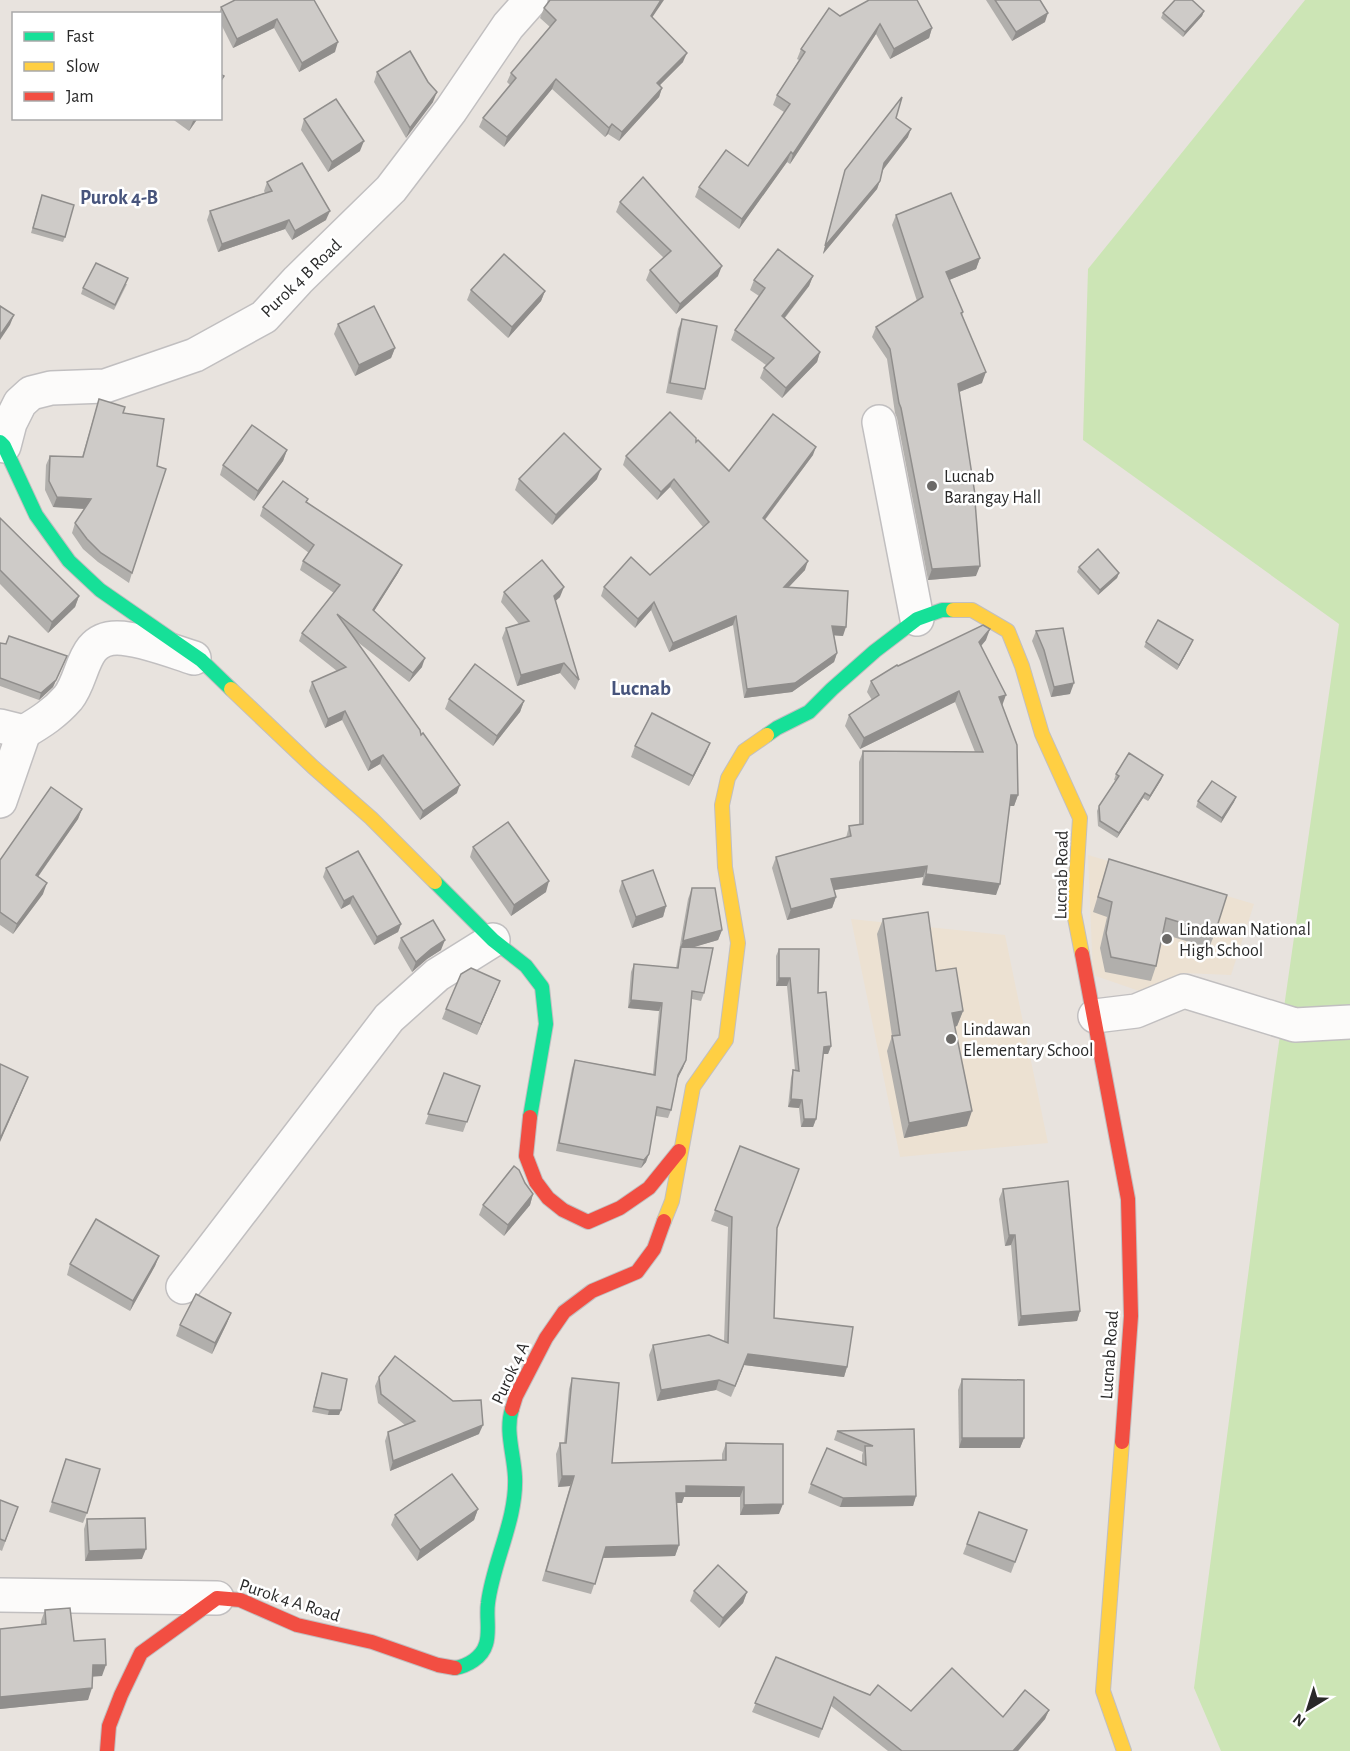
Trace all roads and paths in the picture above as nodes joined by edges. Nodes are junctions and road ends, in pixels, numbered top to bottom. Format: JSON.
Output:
{"nodes":[{"id":1,"x":531,"y":0,"type":"edge"},
{"id":2,"x":879,"y":422,"type":"dead end"},
{"id":3,"x":2,"y":444,"type":"edge"},
{"id":4,"x":917,"y":619,"type":"junction"},
{"id":5,"x":201,"y":660,"type":"junction"},
{"id":6,"x":12,"y":729,"type":"edge"},
{"id":7,"x":0,"y":801,"type":"edge"},
{"id":8,"x":493,"y":940,"type":"junction"},
{"id":9,"x":1095,"y":1016,"type":"junction"},
{"id":10,"x":1350,"y":1023,"type":"edge"},
{"id":11,"x":681,"y":1150,"type":"junction"},
{"id":12,"x":183,"y":1287,"type":"dead end"},
{"id":13,"x":0,"y":1595,"type":"edge"},
{"id":14,"x":217,"y":1598,"type":"junction"},
{"id":15,"x":438,"y":1665,"type":"joint"},
{"id":16,"x":107,"y":1751,"type":"edge"},
{"id":17,"x":1124,"y":1751,"type":"edge"}],
"edges":[{"from":1,"to":3,"type":"street","name":"Purok 4 B Road"},
{"from":2,"to":4,"type":"street"},
{"from":3,"to":5,"type":"street"},
{"from":4,"to":9,"type":"street","name":"Lucnab Road"},
{"from":4,"to":11,"type":"street","name":"Lucnab Road"},
{"from":5,"to":6,"type":"street"},
{"from":5,"to":8,"type":"street"},
{"from":6,"to":7,"type":"street"},
{"from":8,"to":11,"type":"street"},
{"from":8,"to":12,"type":"street"},
{"from":9,"to":10,"type":"street"},
{"from":9,"to":17,"type":"street","name":"Lucnab Road"},
{"from":11,"to":15,"type":"street","name":"Purok 4 A"},
{"from":13,"to":14,"type":"street"},
{"from":14,"to":15,"type":"street","name":"Purok 4 A Road"},
{"from":14,"to":16,"type":"street","name":"Purok 4 A Road"}]}
